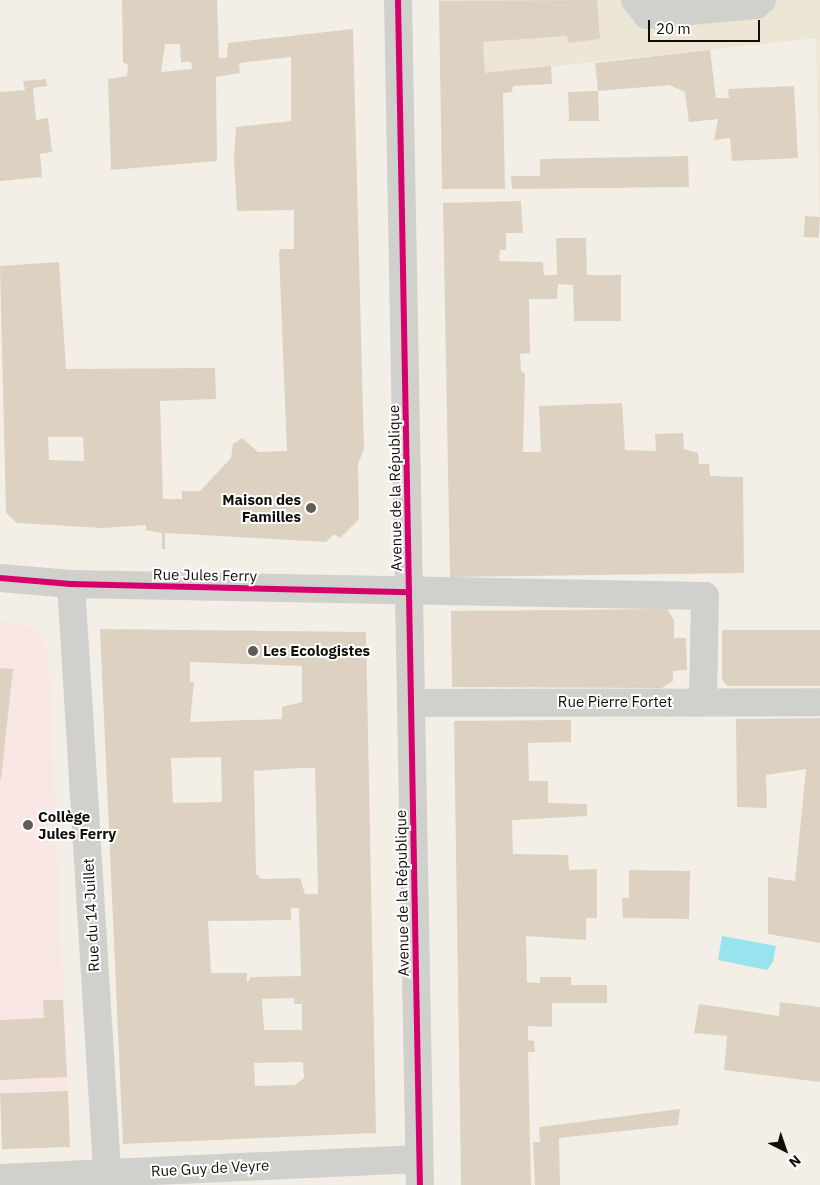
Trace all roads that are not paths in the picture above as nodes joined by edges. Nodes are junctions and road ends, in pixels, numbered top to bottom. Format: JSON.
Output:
{"nodes":[{"id":1,"x":398,"y":0,"type":"edge"},
{"id":2,"x":635,"y":0,"type":"edge"},
{"id":3,"x":762,"y":0,"type":"edge"},
{"id":4,"x":0,"y":578,"type":"edge"},
{"id":5,"x":71,"y":584,"type":"junction"},
{"id":6,"x":410,"y":592,"type":"junction"},
{"id":7,"x":703,"y":702,"type":"junction"},
{"id":8,"x":820,"y":702,"type":"edge"},
{"id":9,"x":411,"y":703,"type":"junction"},
{"id":10,"x":419,"y":1172,"type":"edge"},
{"id":11,"x":0,"y":1178,"type":"edge"},
{"id":12,"x":107,"y":1179,"type":"edge"}],
"edges":[{"from":1,"to":6,"type":"street","name":"Avenue de la République"},
{"from":2,"to":3,"type":"street"},
{"from":4,"to":5,"type":"street","name":"Rue Jules Ferry"},
{"from":5,"to":6,"type":"street","name":"Rue Jules Ferry"},
{"from":5,"to":12,"type":"street","name":"Rue du 14 Juillet"},
{"from":6,"to":7,"type":"street","name":"Rue Jules Ferry"},
{"from":6,"to":9,"type":"street","name":"Avenue de la République"},
{"from":7,"to":8,"type":"street","name":"Rue Pierre Fortet"},
{"from":7,"to":9,"type":"street","name":"Rue Pierre Fortet"},
{"from":9,"to":10,"type":"street","name":"Avenue de la République"},
{"from":10,"to":12,"type":"street","name":"Rue Guy de Veyre"},
{"from":11,"to":12,"type":"street","name":"Rue Guy de Veyre"}]}
